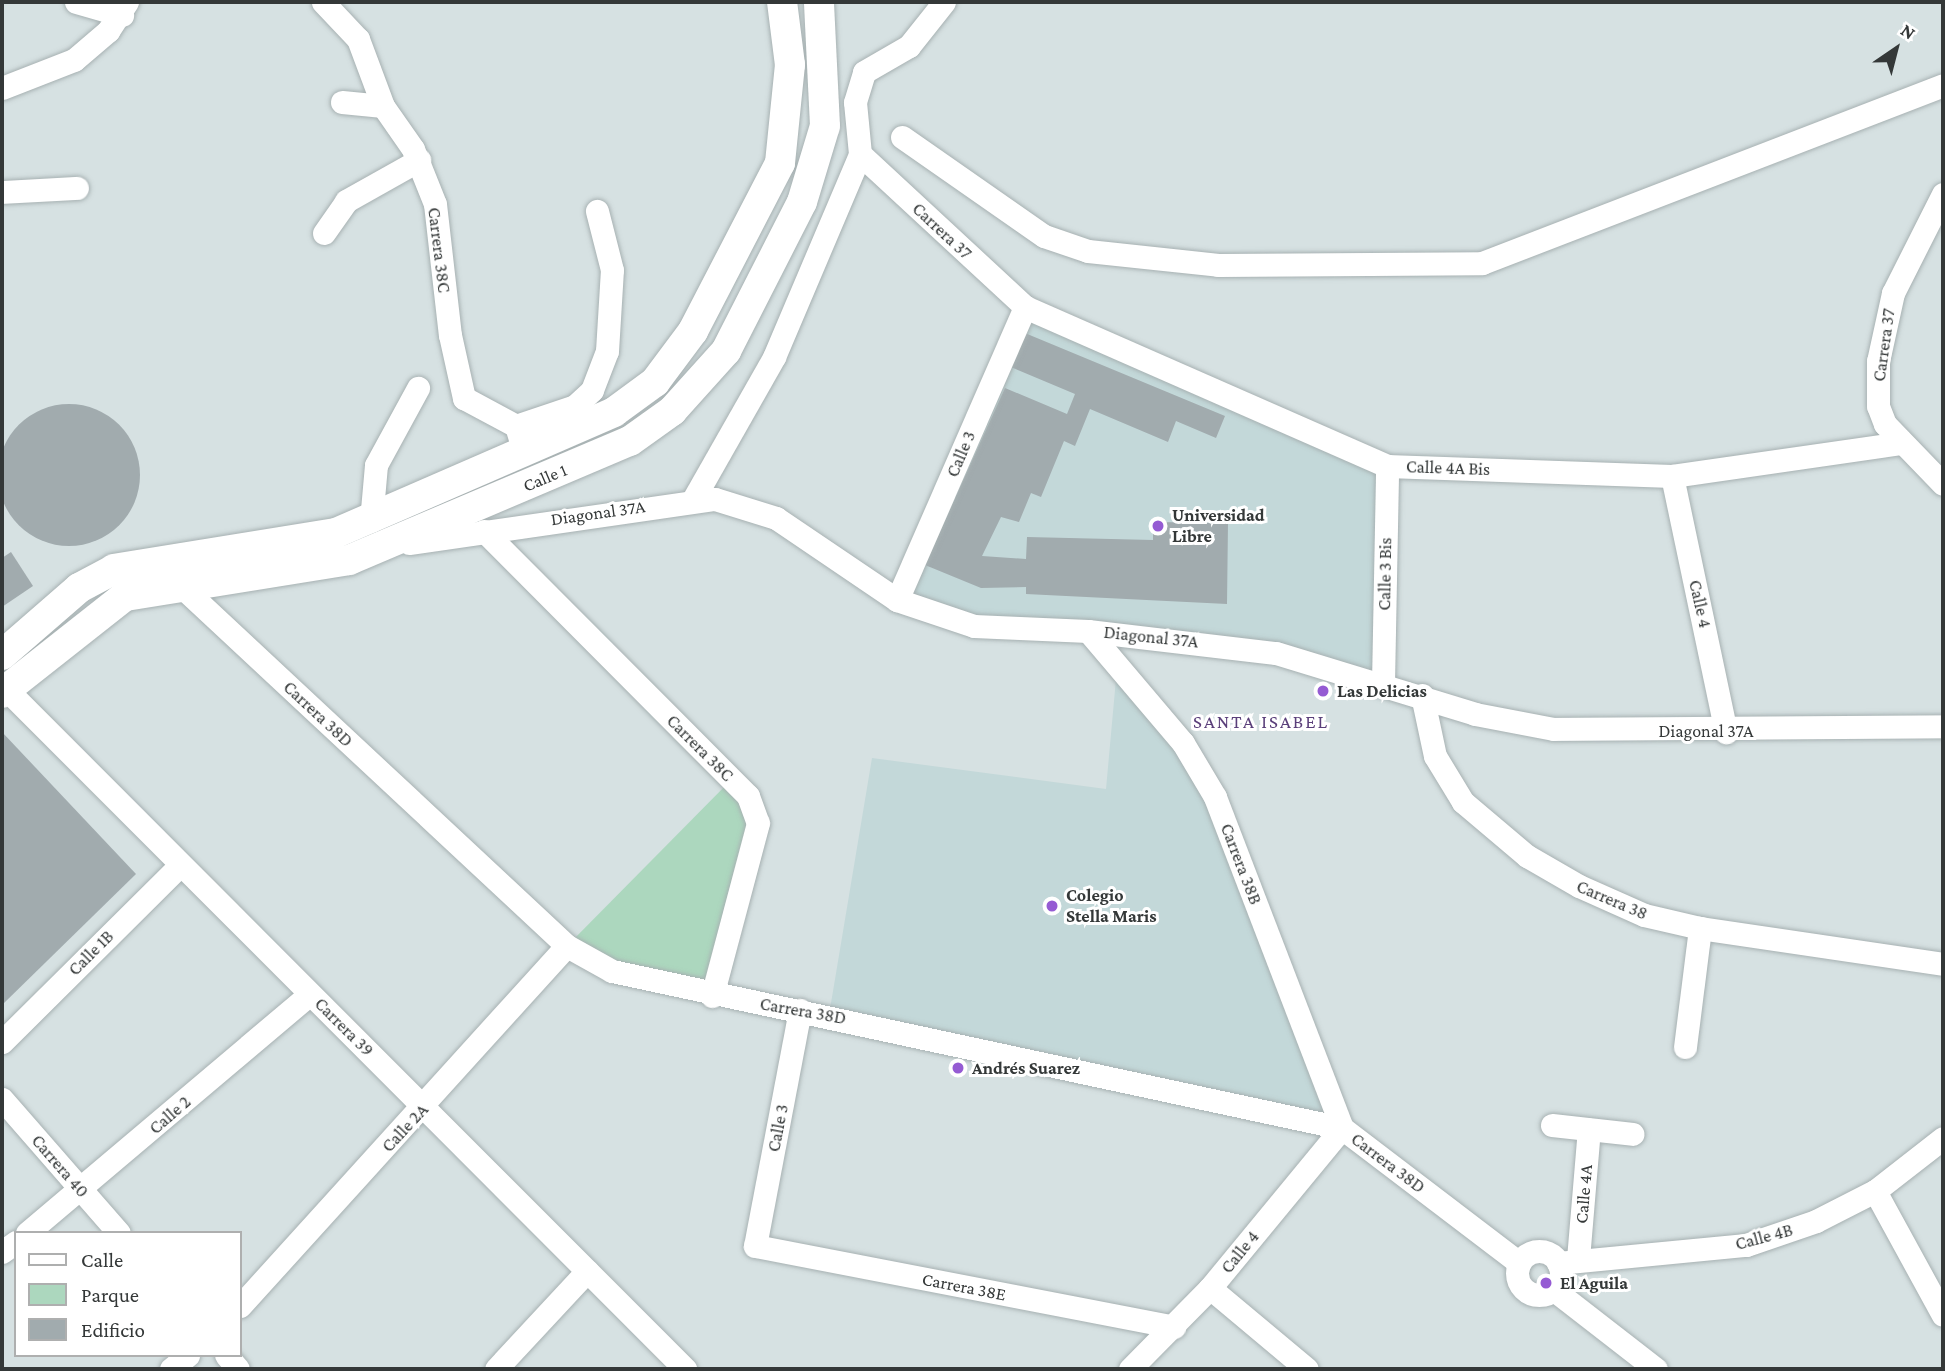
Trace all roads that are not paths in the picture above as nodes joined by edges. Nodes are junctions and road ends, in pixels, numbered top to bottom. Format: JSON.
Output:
{"nodes":[{"id":1,"x":76,"y":2,"type":"edge"},
{"id":2,"x":323,"y":2,"type":"edge"},
{"id":3,"x":782,"y":2,"type":"edge"},
{"id":4,"x":819,"y":2,"type":"edge"},
{"id":5,"x":944,"y":2,"type":"edge"},
{"id":6,"x":125,"y":8,"type":"edge"},
{"id":7,"x":1943,"y":85,"type":"edge"},
{"id":8,"x":2,"y":88,"type":"edge"},
{"id":9,"x":342,"y":102,"type":"dead end"},
{"id":10,"x":383,"y":106,"type":"junction"},
{"id":11,"x":902,"y":137,"type":"dead end"},
{"id":12,"x":860,"y":155,"type":"junction"},
{"id":13,"x":419,"y":160,"type":"junction"},
{"id":14,"x":77,"y":188,"type":"dead end"},
{"id":15,"x":2,"y":192,"type":"edge"},
{"id":16,"x":1943,"y":194,"type":"edge"},
{"id":17,"x":597,"y":211,"type":"dead end"},
{"id":18,"x":324,"y":233,"type":"dead end"},
{"id":19,"x":1025,"y":307,"type":"junction"},
{"id":20,"x":418,"y":388,"type":"dead end"},
{"id":21,"x":520,"y":439,"type":"junction"},
{"id":22,"x":1902,"y":443,"type":"junction"},
{"id":23,"x":1387,"y":466,"type":"junction"},
{"id":24,"x":1672,"y":476,"type":"junction"},
{"id":25,"x":1943,"y":484,"type":"edge"},
{"id":26,"x":694,"y":498,"type":"junction"},
{"id":27,"x":371,"y":521,"type":"junction"},
{"id":28,"x":484,"y":531,"type":"junction"},
{"id":29,"x":385,"y":547,"type":"junction"},
{"id":30,"x":181,"y":586,"type":"junction"},
{"id":31,"x":897,"y":600,"type":"junction"},
{"id":32,"x":1088,"y":631,"type":"junction"},
{"id":33,"x":2,"y":655,"type":"edge"},
{"id":34,"x":1383,"y":682,"type":"junction"},
{"id":35,"x":3,"y":689,"type":"edge"},
{"id":36,"x":1422,"y":695,"type":"junction"},
{"id":37,"x":1943,"y":726,"type":"edge"},
{"id":38,"x":1726,"y":732,"type":"junction"},
{"id":39,"x":180,"y":865,"type":"junction"},
{"id":40,"x":1700,"y":928,"type":"junction"},
{"id":41,"x":567,"y":946,"type":"junction"},
{"id":42,"x":1943,"y":964,"type":"edge"},
{"id":43,"x":310,"y":994,"type":"junction"},
{"id":44,"x":712,"y":996,"type":"junction"},
{"id":45,"x":800,"y":1010,"type":"junction"},
{"id":46,"x":2,"y":1042,"type":"edge"},
{"id":47,"x":1685,"y":1047,"type":"dead end"},
{"id":48,"x":2,"y":1099,"type":"edge"},
{"id":49,"x":424,"y":1108,"type":"junction"},
{"id":50,"x":1552,"y":1125,"type":"dead end"},
{"id":51,"x":1342,"y":1128,"type":"junction"},
{"id":52,"x":1589,"y":1129,"type":"junction"},
{"id":53,"x":1633,"y":1135,"type":"dead end"},
{"id":54,"x":1943,"y":1138,"type":"edge"},
{"id":55,"x":82,"y":1191,"type":"junction"},
{"id":56,"x":1875,"y":1191,"type":"junction"},
{"id":57,"x":30,"y":1231,"type":"edge"},
{"id":58,"x":117,"y":1231,"type":"edge"},
{"id":59,"x":755,"y":1246,"type":"joint"},
{"id":60,"x":1568,"y":1261,"type":"junction"},
{"id":61,"x":1519,"y":1263,"type":"junction"},
{"id":62,"x":587,"y":1271,"type":"junction"},
{"id":63,"x":1210,"y":1288,"type":"junction"},
{"id":64,"x":1554,"y":1290,"type":"junction"},
{"id":65,"x":242,"y":1304,"type":"edge"},
{"id":66,"x":1943,"y":1315,"type":"edge"},
{"id":67,"x":1174,"y":1327,"type":"junction"},
{"id":68,"x":186,"y":1357,"type":"edge"},
{"id":69,"x":171,"y":1369,"type":"edge"},
{"id":70,"x":496,"y":1369,"type":"edge"},
{"id":71,"x":685,"y":1369,"type":"edge"},
{"id":72,"x":1130,"y":1369,"type":"edge"},
{"id":73,"x":1307,"y":1369,"type":"edge"},
{"id":74,"x":1656,"y":1369,"type":"edge"}],
"edges":[{"from":1,"to":6,"type":"street"},
{"from":2,"to":10,"type":"street","name":"Carrera 38C"},
{"from":3,"to":21,"type":"main road","name":"Calle 1"},
{"from":4,"to":29,"type":"main road","name":"Calle 1"},
{"from":5,"to":12,"type":"street"},
{"from":6,"to":8,"type":"street"},
{"from":7,"to":11,"type":"street"},
{"from":9,"to":10,"type":"street"},
{"from":10,"to":13,"type":"street","name":"Carrera 38C"},
{"from":12,"to":19,"type":"street","name":"Carrera 37"},
{"from":12,"to":26,"type":"street"},
{"from":13,"to":18,"type":"street"},
{"from":13,"to":21,"type":"street","name":"Carrera 38C"},
{"from":14,"to":15,"type":"street"},
{"from":16,"to":22,"type":"street","name":"Carrera 37"},
{"from":17,"to":21,"type":"street"},
{"from":19,"to":23,"type":"street","name":"Calle 4A Bis"},
{"from":19,"to":31,"type":"street","name":"Calle 3"},
{"from":20,"to":27,"type":"street"},
{"from":21,"to":27,"type":"main road","name":"Calle 1"},
{"from":22,"to":24,"type":"street","name":"Calle 4A Bis"},
{"from":22,"to":25,"type":"street","name":"Carrera 37"},
{"from":23,"to":24,"type":"street","name":"Calle 4A Bis"},
{"from":23,"to":34,"type":"street","name":"Calle 3 Bis"},
{"from":24,"to":38,"type":"street","name":"Calle 4"},
{"from":26,"to":28,"type":"street","name":"Diagonal 37A"},
{"from":26,"to":31,"type":"street","name":"Diagonal 37A"},
{"from":27,"to":33,"type":"main road","name":"Calle 1"},
{"from":28,"to":29,"type":"street","name":"Diagonal 37A"},
{"from":28,"to":44,"type":"street","name":"Carrera 38C"},
{"from":29,"to":30,"type":"main road","name":"Calle 1"},
{"from":30,"to":35,"type":"main road","name":"Calle 1"},
{"from":30,"to":41,"type":"street","name":"Carrera 38D"},
{"from":31,"to":32,"type":"street","name":"Diagonal 37A"},
{"from":32,"to":34,"type":"street","name":"Diagonal 37A"},
{"from":32,"to":51,"type":"street","name":"Carrera 38B"},
{"from":34,"to":36,"type":"street","name":"Diagonal 37A"},
{"from":35,"to":39,"type":"street","name":"Carrera 39"},
{"from":36,"to":38,"type":"street","name":"Diagonal 37A"},
{"from":36,"to":40,"type":"street","name":"Carrera 38"},
{"from":37,"to":38,"type":"street","name":"Diagonal 37A"},
{"from":39,"to":43,"type":"street","name":"Carrera 39"},
{"from":39,"to":46,"type":"street","name":"Calle 1B"},
{"from":40,"to":42,"type":"street","name":"Carrera 38"},
{"from":40,"to":47,"type":"street"},
{"from":41,"to":44,"type":"street","name":"Carrera 38D"},
{"from":41,"to":49,"type":"street","name":"Calle 2A"},
{"from":43,"to":49,"type":"street","name":"Carrera 39"},
{"from":43,"to":55,"type":"street","name":"Calle 2"},
{"from":44,"to":45,"type":"street","name":"Carrera 38D"},
{"from":45,"to":51,"type":"street","name":"Carrera 38D"},
{"from":45,"to":59,"type":"street","name":"Calle 3"},
{"from":48,"to":55,"type":"street","name":"Carrera 40"},
{"from":49,"to":62,"type":"street","name":"Carrera 39"},
{"from":49,"to":65,"type":"street","name":"Calle 2A"},
{"from":50,"to":52,"type":"street"},
{"from":51,"to":61,"type":"street","name":"Carrera 38D"},
{"from":51,"to":63,"type":"street","name":"Calle 4"},
{"from":52,"to":53,"type":"street"},
{"from":52,"to":60,"type":"street","name":"Calle 4A"},
{"from":54,"to":56,"type":"street","name":"Calle 4B"},
{"from":55,"to":57,"type":"street","name":"Calle 2"},
{"from":55,"to":58,"type":"street","name":"Carrera 40"},
{"from":56,"to":60,"type":"street","name":"Calle 4B"},
{"from":56,"to":66,"type":"street"},
{"from":59,"to":67,"type":"street","name":"Carrera 38E"},
{"from":60,"to":61,"type":"street"},
{"from":60,"to":64,"type":"street"},
{"from":61,"to":64,"type":"street"},
{"from":62,"to":70,"type":"street"},
{"from":62,"to":71,"type":"street","name":"Carrera 39"},
{"from":63,"to":67,"type":"street","name":"Calle 4"},
{"from":63,"to":73,"type":"street"},
{"from":64,"to":74,"type":"street"},
{"from":67,"to":72,"type":"street","name":"Calle 4"},
{"from":68,"to":69,"type":"street"}]}
